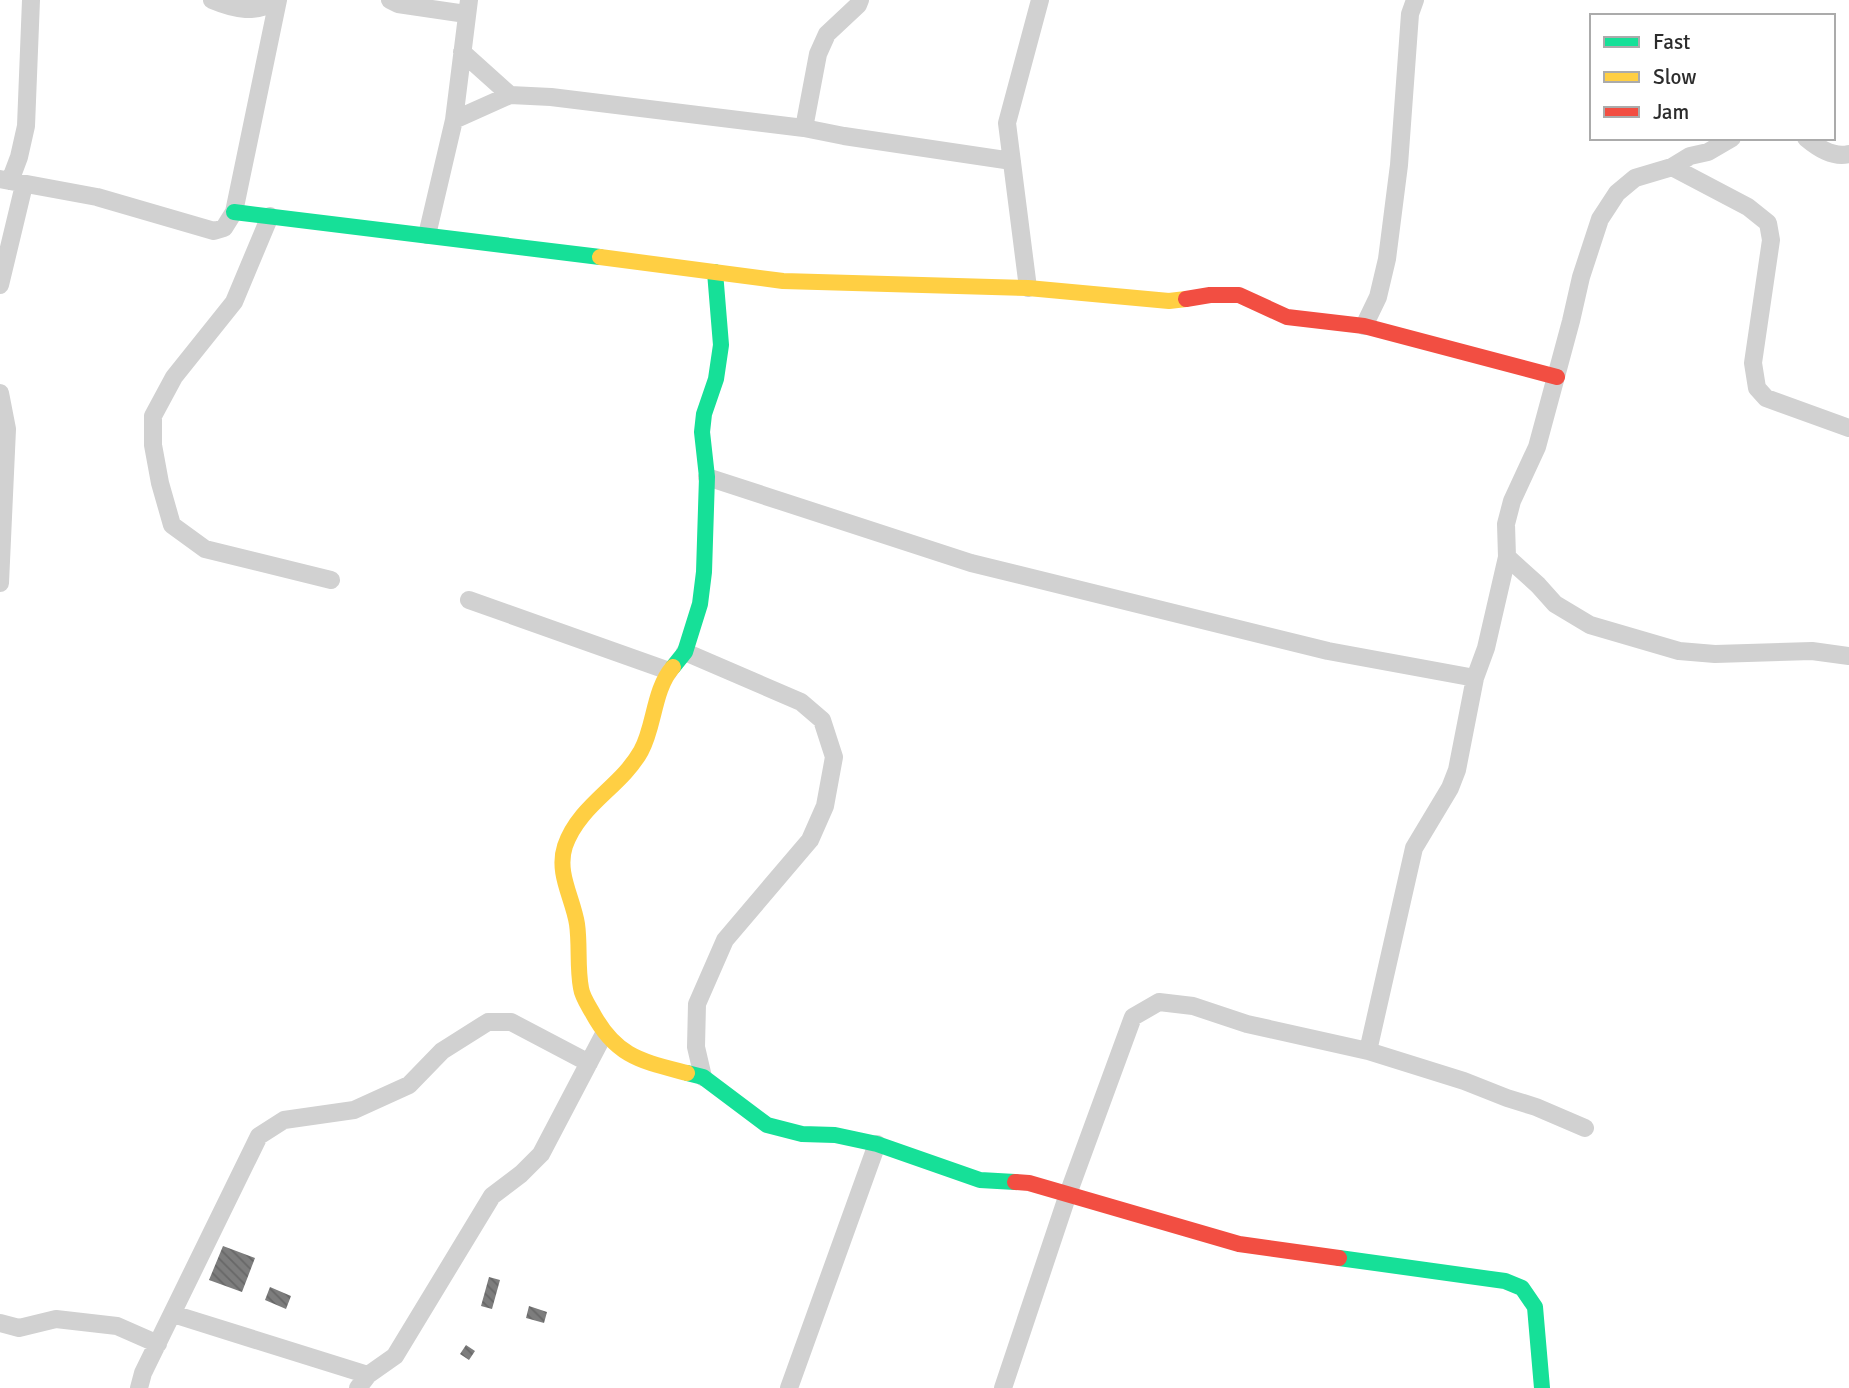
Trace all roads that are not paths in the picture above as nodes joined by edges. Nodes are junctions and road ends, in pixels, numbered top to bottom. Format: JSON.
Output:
{"nodes":[{"id":1,"x":31,"y":0,"type":"edge"},
{"id":2,"x":212,"y":0,"type":"edge"},
{"id":3,"x":390,"y":0,"type":"edge"},
{"id":4,"x":860,"y":0,"type":"edge"},
{"id":5,"x":1041,"y":0,"type":"edge"},
{"id":6,"x":1415,"y":0,"type":"edge"},
{"id":7,"x":272,"y":2,"type":"edge"},
{"id":8,"x":467,"y":7,"type":"edge"},
{"id":9,"x":462,"y":52,"type":"junction"},
{"id":10,"x":510,"y":94,"type":"junction"},
{"id":11,"x":454,"y":120,"type":"junction"},
{"id":12,"x":804,"y":128,"type":"junction"},
{"id":13,"x":1729,"y":140,"type":"edge"},
{"id":14,"x":1808,"y":140,"type":"edge"},
{"id":15,"x":1849,"y":154,"type":"edge"},
{"id":16,"x":1012,"y":161,"type":"junction"},
{"id":17,"x":1672,"y":167,"type":"junction"},
{"id":18,"x":11,"y":182,"type":"edge"},
{"id":19,"x":233,"y":212,"type":"junction"},
{"id":20,"x":270,"y":216,"type":"junction"},
{"id":21,"x":427,"y":235,"type":"junction"},
{"id":22,"x":715,"y":272,"type":"junction"},
{"id":23,"x":0,"y":285,"type":"edge"},
{"id":24,"x":1028,"y":288,"type":"junction"},
{"id":25,"x":1364,"y":326,"type":"junction"},
{"id":26,"x":1557,"y":377,"type":"junction"},
{"id":27,"x":0,"y":393,"type":"edge"},
{"id":28,"x":1849,"y":428,"type":"edge"},
{"id":29,"x":707,"y":477,"type":"junction"},
{"id":30,"x":1507,"y":557,"type":"junction"},
{"id":31,"x":331,"y":580,"type":"dead end"},
{"id":32,"x":0,"y":583,"type":"edge"},
{"id":33,"x":470,"y":600,"type":"dead end"},
{"id":34,"x":685,"y":652,"type":"junction"},
{"id":35,"x":1849,"y":656,"type":"edge"},
{"id":36,"x":668,"y":671,"type":"junction"},
{"id":37,"x":1475,"y":678,"type":"junction"},
{"id":38,"x":604,"y":1034,"type":"junction"},
{"id":39,"x":1368,"y":1051,"type":"junction"},
{"id":40,"x":589,"y":1063,"type":"junction"},
{"id":41,"x":703,"y":1077,"type":"junction"},
{"id":42,"x":1585,"y":1128,"type":"dead end"},
{"id":43,"x":877,"y":1144,"type":"junction"},
{"id":44,"x":1068,"y":1194,"type":"junction"},
{"id":45,"x":173,"y":1314,"type":"junction"},
{"id":46,"x":0,"y":1323,"type":"edge"},
{"id":47,"x":158,"y":1344,"type":"junction"},
{"id":48,"x":363,"y":1381,"type":"edge"},
{"id":49,"x":139,"y":1388,"type":"edge"},
{"id":50,"x":789,"y":1388,"type":"edge"},
{"id":51,"x":1003,"y":1388,"type":"edge"},
{"id":52,"x":1542,"y":1388,"type":"edge"}],
"edges":[{"from":1,"to":18,"type":"street"},
{"from":2,"to":7,"type":"street"},
{"from":3,"to":8,"type":"street"},
{"from":4,"to":12,"type":"street"},
{"from":5,"to":16,"type":"street"},
{"from":6,"to":25,"type":"street"},
{"from":7,"to":19,"type":"street"},
{"from":8,"to":9,"type":"street"},
{"from":9,"to":10,"type":"street"},
{"from":9,"to":11,"type":"street"},
{"from":10,"to":11,"type":"street"},
{"from":10,"to":12,"type":"street"},
{"from":11,"to":21,"type":"street"},
{"from":12,"to":16,"type":"street"},
{"from":13,"to":17,"type":"street"},
{"from":14,"to":15,"type":"street"},
{"from":16,"to":24,"type":"street"},
{"from":17,"to":26,"type":"street"},
{"from":17,"to":28,"type":"street"},
{"from":18,"to":19,"type":"street"},
{"from":18,"to":23,"type":"street"},
{"from":19,"to":20,"type":"street"},
{"from":20,"to":21,"type":"street"},
{"from":20,"to":31,"type":"street"},
{"from":21,"to":22,"type":"street"},
{"from":22,"to":24,"type":"street"},
{"from":22,"to":29,"type":"street"},
{"from":24,"to":25,"type":"street"},
{"from":25,"to":26,"type":"street"},
{"from":26,"to":30,"type":"street"},
{"from":27,"to":32,"type":"street"},
{"from":29,"to":34,"type":"street"},
{"from":29,"to":37,"type":"street"},
{"from":30,"to":35,"type":"street"},
{"from":30,"to":37,"type":"street"},
{"from":33,"to":36,"type":"street"},
{"from":34,"to":36,"type":"street"},
{"from":34,"to":41,"type":"street"},
{"from":36,"to":38,"type":"street"},
{"from":37,"to":39,"type":"street"},
{"from":38,"to":40,"type":"street"},
{"from":38,"to":41,"type":"street"},
{"from":39,"to":42,"type":"street"},
{"from":39,"to":44,"type":"street"},
{"from":40,"to":45,"type":"street"},
{"from":40,"to":48,"type":"street"},
{"from":41,"to":43,"type":"street"},
{"from":43,"to":44,"type":"street"},
{"from":43,"to":50,"type":"street"},
{"from":44,"to":51,"type":"street"},
{"from":44,"to":52,"type":"street"},
{"from":45,"to":47,"type":"street"},
{"from":45,"to":48,"type":"street"},
{"from":46,"to":47,"type":"street"},
{"from":47,"to":49,"type":"street"}]}
